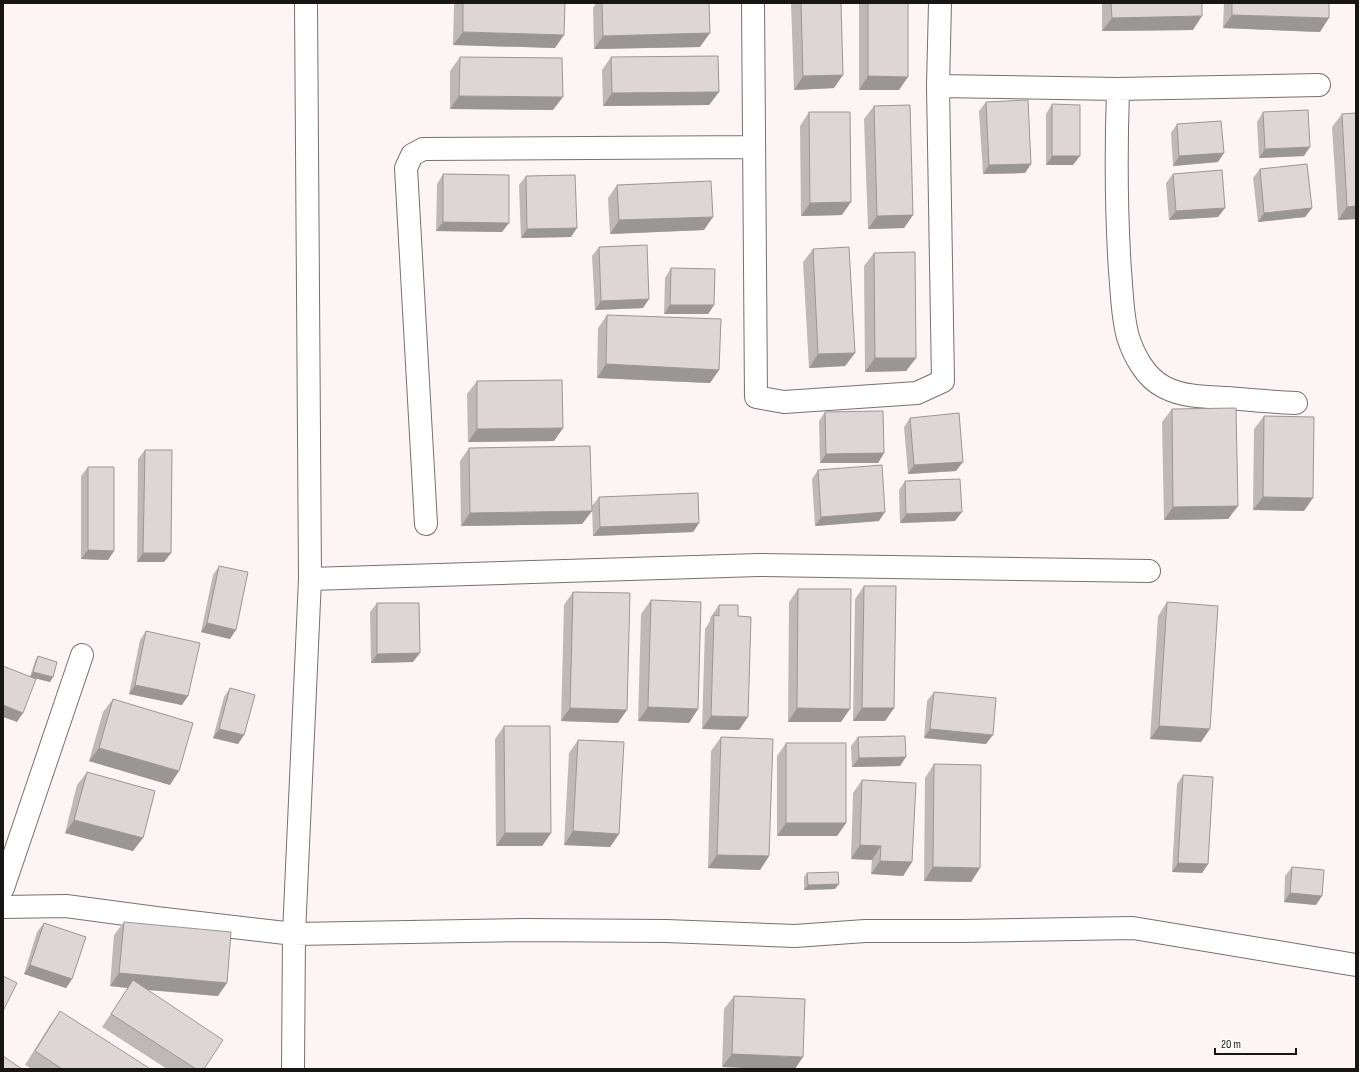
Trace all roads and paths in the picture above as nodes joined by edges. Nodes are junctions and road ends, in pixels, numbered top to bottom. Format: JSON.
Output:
{"nodes":[{"id":1,"x":306,"y":3,"type":"edge"},
{"id":2,"x":753,"y":3,"type":"edge"},
{"id":3,"x":940,"y":3,"type":"edge"},
{"id":4,"x":1319,"y":85,"type":"dead end"},
{"id":5,"x":938,"y":86,"type":"junction"},
{"id":6,"x":1118,"y":88,"type":"junction"},
{"id":7,"x":754,"y":148,"type":"junction"},
{"id":8,"x":1296,"y":403,"type":"dead end"},
{"id":9,"x":426,"y":524,"type":"dead end"},
{"id":10,"x":1149,"y":571,"type":"dead end"},
{"id":11,"x":310,"y":579,"type":"junction"},
{"id":12,"x":82,"y":655,"type":"dead end"},
{"id":13,"x":3,"y":888,"type":"edge"},
{"id":14,"x":3,"y":907,"type":"edge"},
{"id":15,"x":294,"y":934,"type":"junction"},
{"id":16,"x":1356,"y":965,"type":"edge"},
{"id":17,"x":293,"y":1069,"type":"edge"}],
"edges":[{"from":1,"to":11,"type":"street"},
{"from":2,"to":7,"type":"street"},
{"from":3,"to":5,"type":"street"},
{"from":4,"to":6,"type":"street"},
{"from":5,"to":6,"type":"street"},
{"from":5,"to":7,"type":"street"},
{"from":6,"to":8,"type":"street"},
{"from":7,"to":9,"type":"street"},
{"from":10,"to":11,"type":"street"},
{"from":11,"to":15,"type":"street"},
{"from":12,"to":13,"type":"street"},
{"from":14,"to":15,"type":"street"},
{"from":15,"to":16,"type":"street"},
{"from":15,"to":17,"type":"street"}]}
